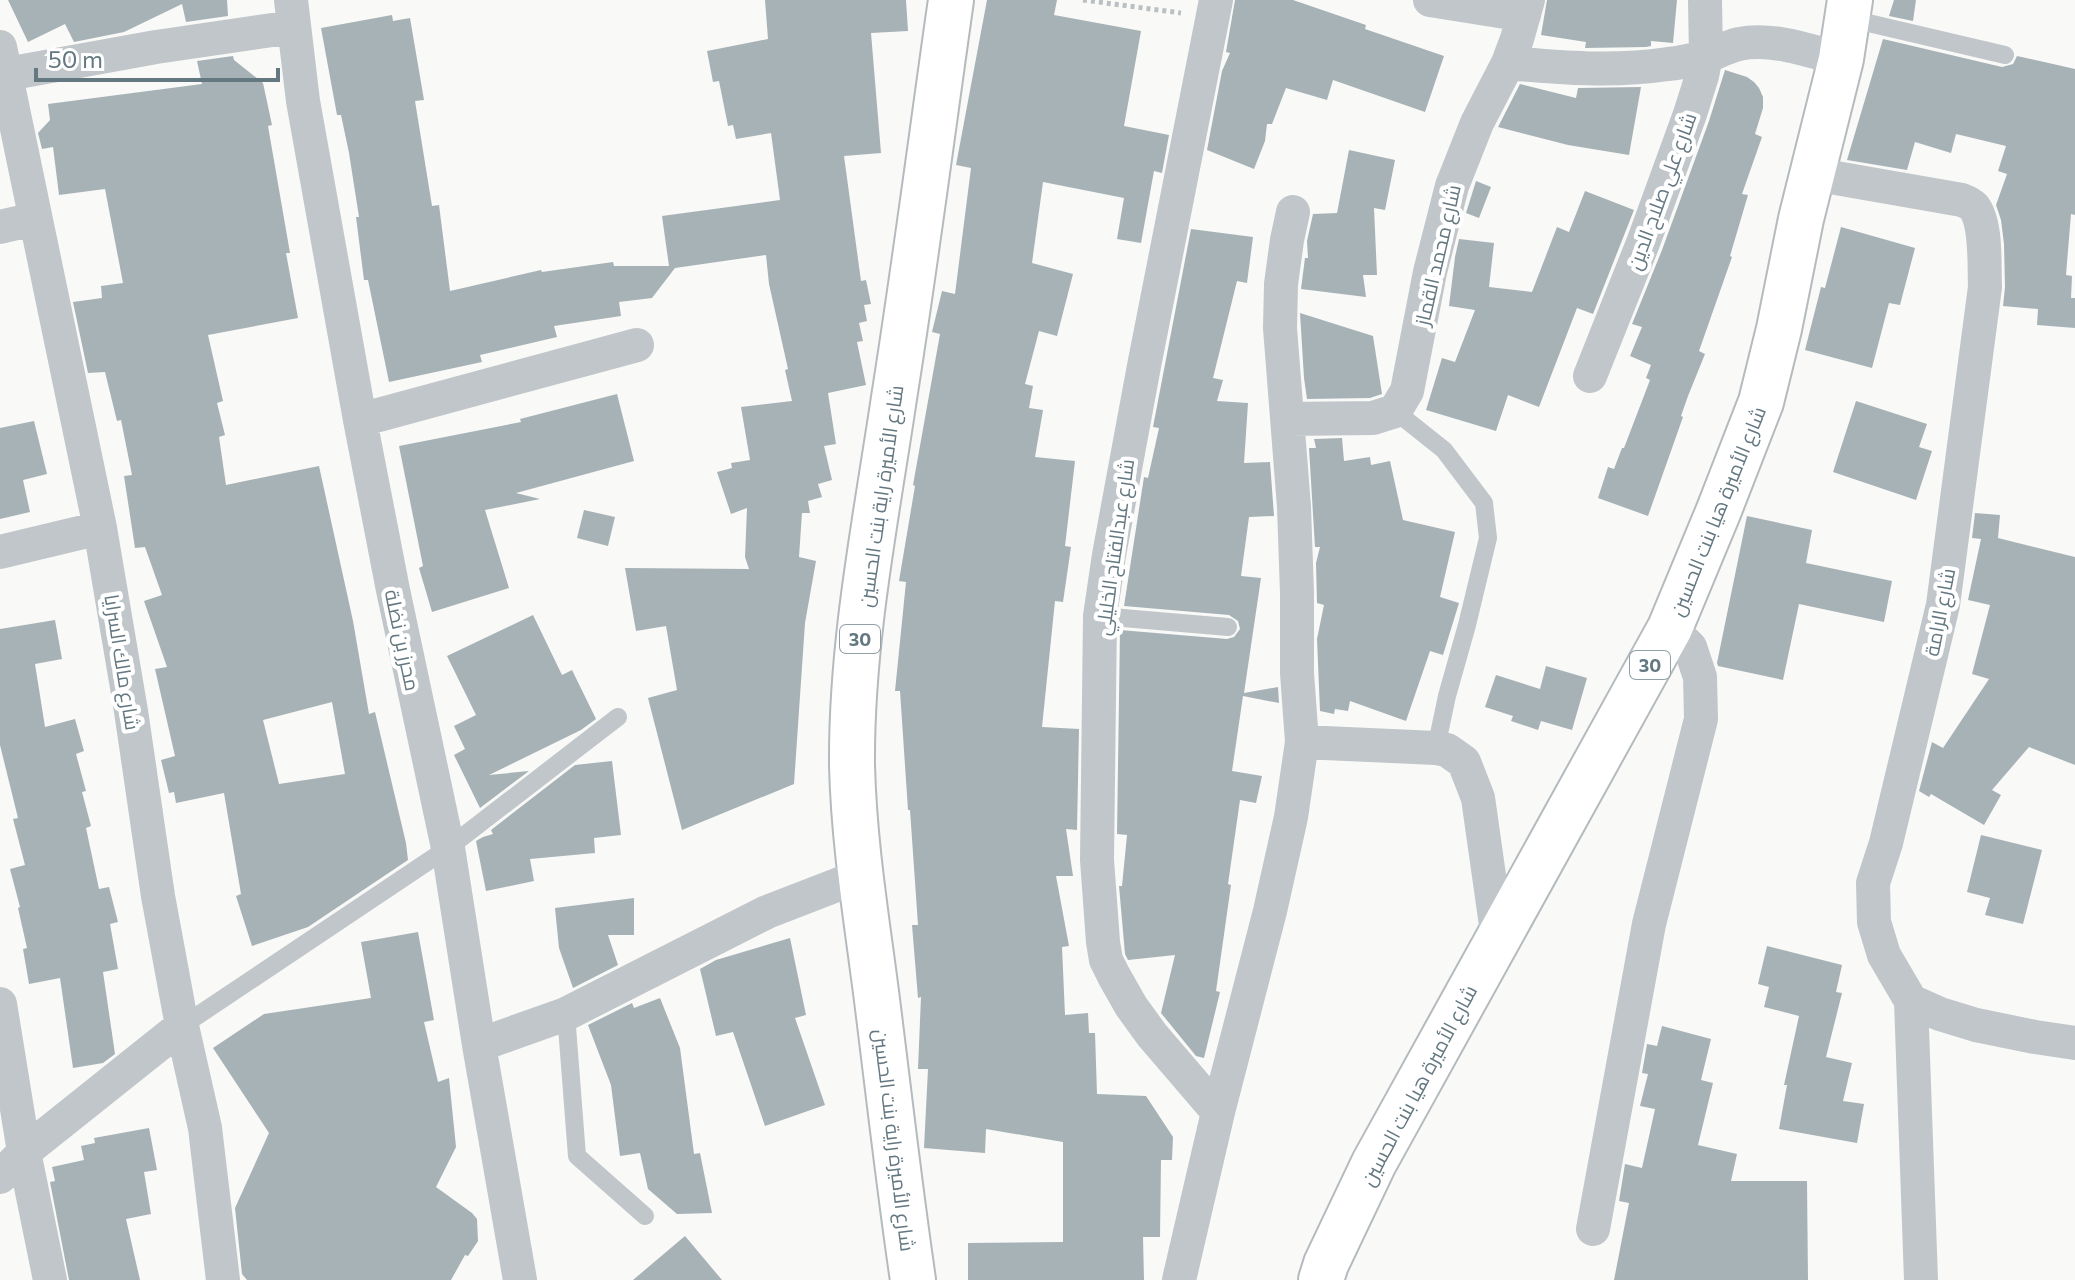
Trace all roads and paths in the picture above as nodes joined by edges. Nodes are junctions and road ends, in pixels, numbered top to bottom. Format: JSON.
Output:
{"nodes":[{"id":1,"x":951,"y":0,"type":"edge"},
{"id":2,"x":1083,"y":0,"type":"edge"},
{"id":3,"x":1430,"y":0,"type":"edge"},
{"id":4,"x":1705,"y":0,"type":"edge"},
{"id":5,"x":1214,"y":8,"type":"edge"},
{"id":6,"x":1526,"y":8,"type":"edge"},
{"id":7,"x":292,"y":14,"type":"edge"},
{"id":8,"x":1846,"y":26,"type":"edge"},
{"id":9,"x":2005,"y":55,"type":"dead end"},
{"id":10,"x":1706,"y":56,"type":"junction"},
{"id":11,"x":3,"y":61,"type":"edge"},
{"id":12,"x":1508,"y":63,"type":"junction"},
{"id":13,"x":1813,"y":174,"type":"junction"},
{"id":14,"x":1293,"y":212,"type":"dead end"},
{"id":15,"x":34,"y":219,"type":"junction"},
{"id":16,"x":0,"y":227,"type":"edge"},
{"id":17,"x":637,"y":345,"type":"dead end"},
{"id":18,"x":1590,"y":376,"type":"dead end"},
{"id":19,"x":1395,"y":411,"type":"junction"},
{"id":20,"x":1287,"y":419,"type":"junction"},
{"id":21,"x":360,"y":420,"type":"junction"},
{"id":22,"x":100,"y":528,"type":"junction"},
{"id":23,"x":0,"y":552,"type":"edge"},
{"id":24,"x":1100,"y":616,"type":"junction"},
{"id":25,"x":1228,"y":627,"type":"dead end"},
{"id":26,"x":1670,"y":628,"type":"junction"},
{"id":27,"x":618,"y":717,"type":"dead end"},
{"id":28,"x":1302,"y":742,"type":"junction"},
{"id":29,"x":1436,"y":748,"type":"junction"},
{"id":30,"x":448,"y":848,"type":"junction"},
{"id":31,"x":860,"y":876,"type":"junction"},
{"id":32,"x":1498,"y":939,"type":"junction"},
{"id":33,"x":1911,"y":1001,"type":"junction"},
{"id":34,"x":0,"y":1004,"type":"edge"},
{"id":35,"x":566,"y":1014,"type":"junction"},
{"id":36,"x":182,"y":1026,"type":"junction"},
{"id":37,"x":2075,"y":1043,"type":"edge"},
{"id":38,"x":479,"y":1045,"type":"junction"},
{"id":39,"x":1218,"y":1112,"type":"junction"},
{"id":40,"x":24,"y":1152,"type":"junction"},
{"id":41,"x":0,"y":1177,"type":"edge"},
{"id":42,"x":645,"y":1216,"type":"dead end"},
{"id":43,"x":1593,"y":1229,"type":"dead end"},
{"id":44,"x":50,"y":1280,"type":"edge"},
{"id":45,"x":223,"y":1280,"type":"edge"},
{"id":46,"x":520,"y":1280,"type":"edge"},
{"id":47,"x":913,"y":1280,"type":"edge"},
{"id":48,"x":1179,"y":1280,"type":"edge"},
{"id":49,"x":1321,"y":1280,"type":"edge"},
{"id":50,"x":1921,"y":1280,"type":"edge"}],
"edges":[{"from":1,"to":31,"type":"main road","name":"شارع الأميرة راية بنت الحسين","number":"30"},
{"from":2,"to":5,"type":"path"},
{"from":3,"to":6,"type":"street"},
{"from":4,"to":10,"type":"street","name":"شارع علي صلاح الدين"},
{"from":5,"to":24,"type":"street","name":"شارع عبدالفتاح الخليلي"},
{"from":6,"to":12,"type":"street","name":"شارع محمد القماز"},
{"from":7,"to":11,"type":"street"},
{"from":7,"to":21,"type":"street","name":"محرز بن نضلة"},
{"from":8,"to":9,"type":"lane"},
{"from":8,"to":10,"type":"street"},
{"from":8,"to":13,"type":"main road","name":"شارع الأميرة هيا بنت الحسين","number":"30"},
{"from":10,"to":12,"type":"street"},
{"from":10,"to":18,"type":"street","name":"شارع علي صلاح الدين"},
{"from":11,"to":15,"type":"street","name":"شارع مالك السرايا"},
{"from":12,"to":19,"type":"street","name":"شارع محمد القماز"},
{"from":13,"to":26,"type":"main road","name":"شارع الأميرة هيا بنت الحسين","number":"30"},
{"from":13,"to":33,"type":"street","name":"شارع الرامة"},
{"from":14,"to":20,"type":"street"},
{"from":15,"to":16,"type":"street"},
{"from":15,"to":22,"type":"street","name":"شارع مالك السرايا"},
{"from":17,"to":21,"type":"street"},
{"from":19,"to":20,"type":"street"},
{"from":19,"to":29,"type":"lane"},
{"from":20,"to":28,"type":"street"},
{"from":21,"to":30,"type":"street","name":"محرز بن نضلة"},
{"from":22,"to":23,"type":"street"},
{"from":22,"to":36,"type":"street","name":"شارع مالك السرايا"},
{"from":24,"to":25,"type":"lane"},
{"from":24,"to":39,"type":"street","name":"شارع عبدالفتاح الخليلي"},
{"from":26,"to":32,"type":"main road","name":"شارع الأميرة هيا بنت الحسين","number":"30"},
{"from":26,"to":43,"type":"street"},
{"from":27,"to":30,"type":"lane"},
{"from":28,"to":29,"type":"street"},
{"from":28,"to":39,"type":"street"},
{"from":29,"to":32,"type":"street"},
{"from":30,"to":36,"type":"lane"},
{"from":30,"to":38,"type":"street","name":"محرز بن نضلة"},
{"from":31,"to":35,"type":"street"},
{"from":31,"to":47,"type":"main road","name":"شارع الأميرة راية بنت الحسين","number":"30"},
{"from":32,"to":49,"type":"main road","name":"شارع الأميرة هيا بنت الحسين","number":"30"},
{"from":33,"to":37,"type":"street"},
{"from":33,"to":50,"type":"street"},
{"from":34,"to":40,"type":"street"},
{"from":35,"to":38,"type":"street"},
{"from":35,"to":42,"type":"lane"},
{"from":36,"to":40,"type":"street"},
{"from":36,"to":45,"type":"street","name":"شارع مالك السرايا"},
{"from":38,"to":46,"type":"street","name":"محرز بن نضلة"},
{"from":39,"to":48,"type":"street"},
{"from":40,"to":41,"type":"street"},
{"from":40,"to":44,"type":"street"}]}
